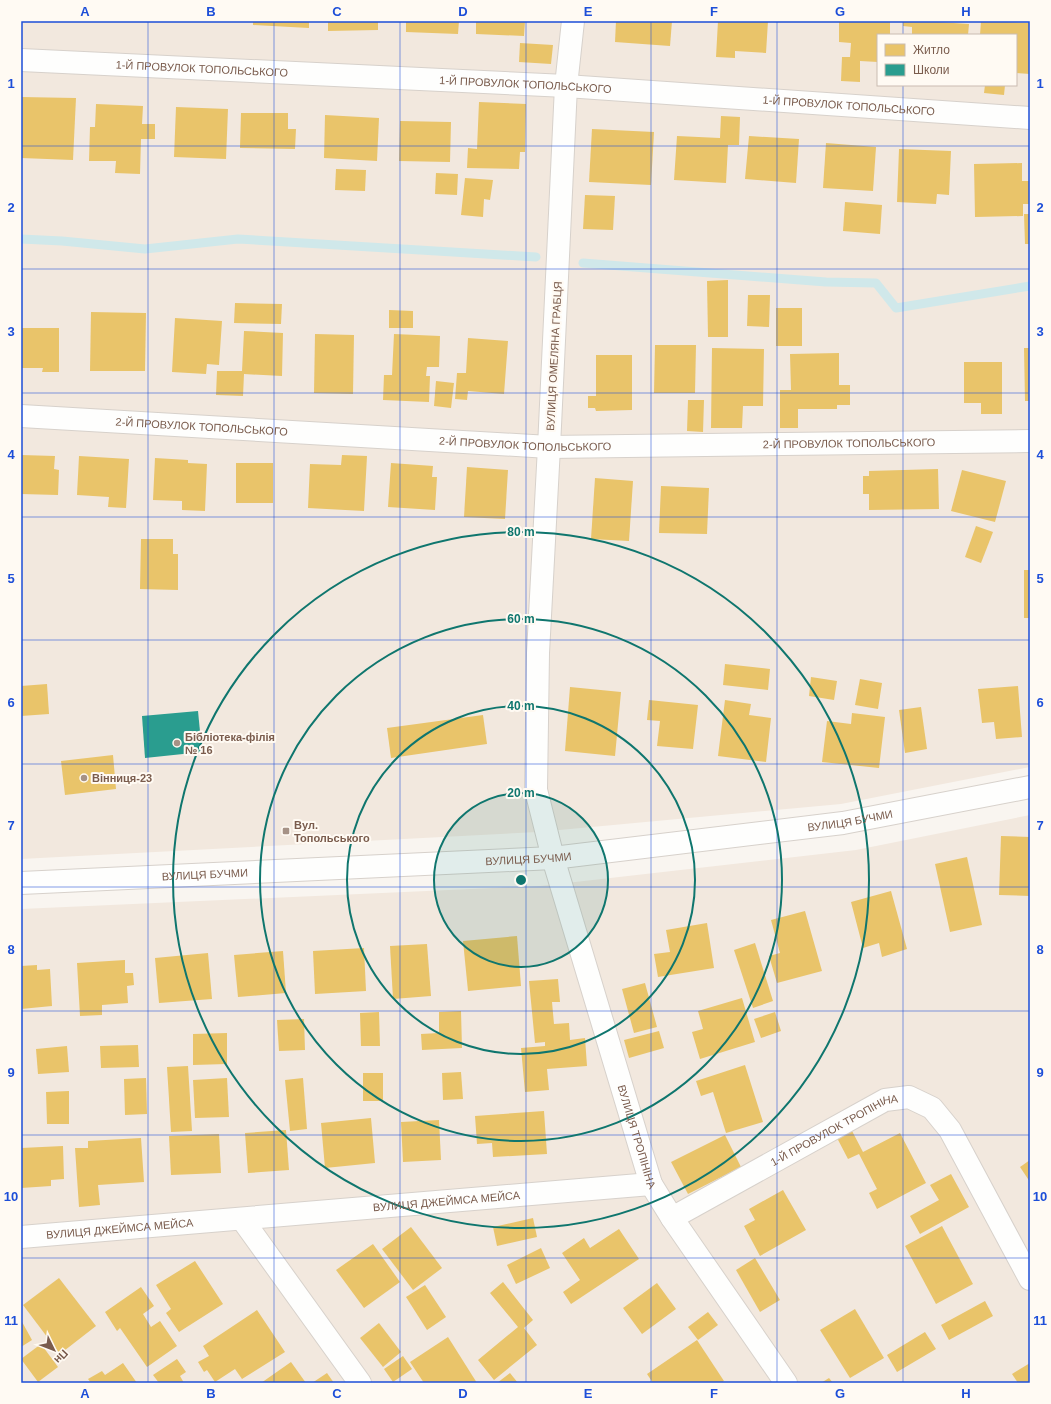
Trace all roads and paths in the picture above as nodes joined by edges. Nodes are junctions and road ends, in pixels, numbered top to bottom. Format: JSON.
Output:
{"nodes":[{"id":1,"x":573,"y":21,"type":"edge"},
{"id":2,"x":21,"y":60,"type":"edge"},
{"id":3,"x":566,"y":86,"type":"junction"},
{"id":4,"x":1030,"y":118,"type":"edge"},
{"id":5,"x":21,"y":416,"type":"edge"},
{"id":6,"x":1030,"y":441,"type":"edge"},
{"id":7,"x":550,"y":447,"type":"junction"},
{"id":8,"x":1030,"y":787,"type":"edge"},
{"id":9,"x":553,"y":858,"type":"junction"},
{"id":10,"x":21,"y":883,"type":"edge"},
{"id":11,"x":651,"y":1184,"type":"junction"},
{"id":12,"x":672,"y":1218,"type":"junction"},
{"id":13,"x":242,"y":1219,"type":"junction"},
{"id":14,"x":21,"y":1237,"type":"edge"},
{"id":15,"x":1030,"y":1279,"type":"edge"},
{"id":16,"x":360,"y":1383,"type":"edge"},
{"id":17,"x":786,"y":1383,"type":"edge"}],
"edges":[{"from":1,"to":3,"type":"street","name":"ВУЛИЦЯ ОМЕЛЯНА ГРАБЦЯ"},
{"from":2,"to":3,"type":"street","name":"1-Й ПРОВУЛОК ТОПОЛЬСЬКОГО"},
{"from":3,"to":4,"type":"street","name":"1-Й ПРОВУЛОК ТОПОЛЬСЬКОГО"},
{"from":3,"to":7,"type":"street","name":"ВУЛИЦЯ ОМЕЛЯНА ГРАБЦЯ"},
{"from":5,"to":7,"type":"street","name":"2-Й ПРОВУЛОК ТОПОЛЬСЬКОГО"},
{"from":6,"to":7,"type":"street","name":"2-Й ПРОВУЛОК ТОПОЛЬСЬКОГО"},
{"from":7,"to":9,"type":"street","name":"ВУЛИЦЯ ОМЕЛЯНА ГРАБЦЯ"},
{"from":8,"to":9,"type":"street","name":"ВУЛИЦЯ БУЧМИ"},
{"from":9,"to":10,"type":"street","name":"ВУЛИЦЯ БУЧМИ"},
{"from":9,"to":11,"type":"street","name":"ВУЛИЦЯ ТРОПІНІНА"},
{"from":11,"to":12,"type":"street","name":"ВУЛИЦЯ ТРОПІНІНА"},
{"from":11,"to":13,"type":"street","name":"ВУЛИЦЯ ДЖЕЙМСА МЕЙСА"},
{"from":12,"to":15,"type":"street","name":"1-Й ПРОВУЛОК ТРОПІНІНА"},
{"from":12,"to":17,"type":"street","name":"ВУЛИЦЯ ТРОПІНІНА"},
{"from":13,"to":14,"type":"street","name":"ВУЛИЦЯ ДЖЕЙМСА МЕЙСА"},
{"from":13,"to":16,"type":"street"}]}
